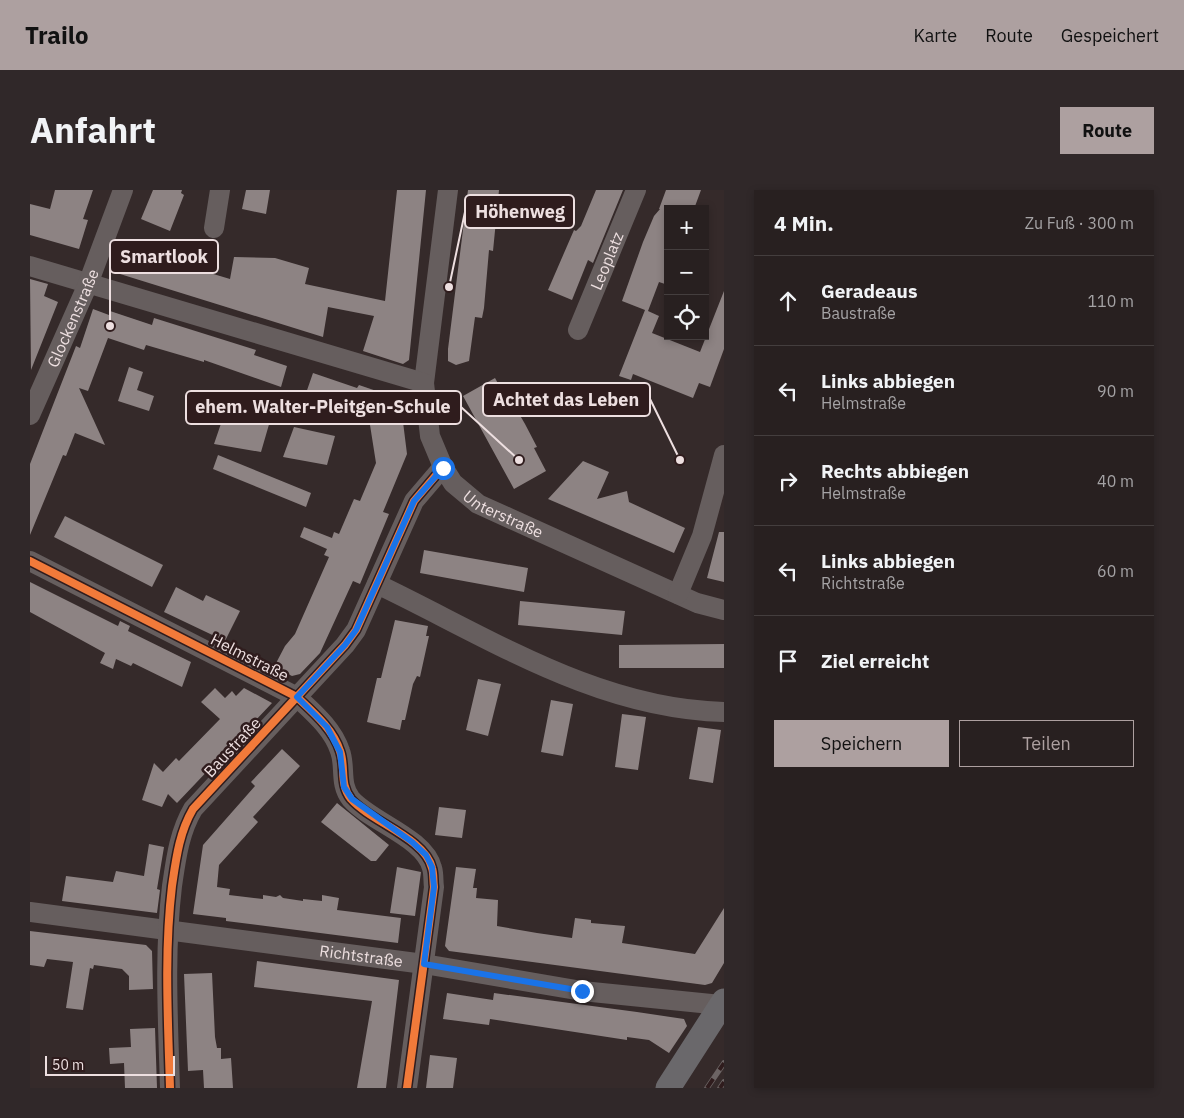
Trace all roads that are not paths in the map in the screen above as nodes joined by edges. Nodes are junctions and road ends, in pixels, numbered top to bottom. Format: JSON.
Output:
{"nodes":[{"id":1,"x":122,"y":190,"type":"edge"},
{"id":2,"x":220,"y":190,"type":"edge"},
{"id":3,"x":448,"y":190,"type":"edge"},
{"id":4,"x":636,"y":190,"type":"edge"},
{"id":5,"x":214,"y":228,"type":"dead end"},
{"id":6,"x":30,"y":266,"type":"edge"},
{"id":7,"x":88,"y":284,"type":"junction"},
{"id":8,"x":578,"y":330,"type":"dead end"},
{"id":9,"x":424,"y":383,"type":"junction"},
{"id":10,"x":30,"y":415,"type":"edge"},
{"id":11,"x":724,"y":455,"type":"edge"},
{"id":12,"x":443,"y":468,"type":"junction"},
{"id":13,"x":30,"y":561,"type":"edge"},
{"id":14,"x":377,"y":584,"type":"junction"},
{"id":15,"x":678,"y":594,"type":"junction"},
{"id":16,"x":724,"y":610,"type":"edge"},
{"id":17,"x":297,"y":697,"type":"junction"},
{"id":18,"x":724,"y":712,"type":"edge"},
{"id":19,"x":30,"y":912,"type":"edge"},
{"id":20,"x":167,"y":931,"type":"junction"},
{"id":21,"x":424,"y":964,"type":"junction"},
{"id":22,"x":723,"y":1003,"type":"edge"},
{"id":23,"x":170,"y":1088,"type":"edge"},
{"id":24,"x":408,"y":1088,"type":"edge"},
{"id":25,"x":668,"y":1088,"type":"edge"}],
"edges":[{"from":1,"to":7,"type":"street","name":"Glockenstraße"},
{"from":2,"to":5,"type":"street"},
{"from":3,"to":9,"type":"street","name":"Unterstraße"},
{"from":4,"to":8,"type":"street","name":"Leoplatz"},
{"from":6,"to":7,"type":"street"},
{"from":7,"to":9,"type":"street"},
{"from":7,"to":10,"type":"street","name":"Glockenstraße"},
{"from":9,"to":12,"type":"street","name":"Unterstraße"},
{"from":11,"to":15,"type":"street"},
{"from":12,"to":14,"type":"street","name":"Baustraße"},
{"from":12,"to":15,"type":"street","name":"Unterstraße"},
{"from":13,"to":17,"type":"street","name":"Helmstraße"},
{"from":14,"to":17,"type":"street","name":"Baustraße"},
{"from":14,"to":18,"type":"street"},
{"from":15,"to":16,"type":"street","name":"Unterstraße"},
{"from":17,"to":20,"type":"street","name":"Baustraße"},
{"from":17,"to":21,"type":"street","name":"Helmstraße"},
{"from":19,"to":20,"type":"street","name":"Richtstraße"},
{"from":20,"to":21,"type":"street","name":"Richtstraße"},
{"from":20,"to":23,"type":"street","name":"Baustraße"},
{"from":21,"to":22,"type":"street","name":"Richtstraße"},
{"from":21,"to":24,"type":"street","name":"Helmstraße"},
{"from":22,"to":25,"type":"main road"}]}
